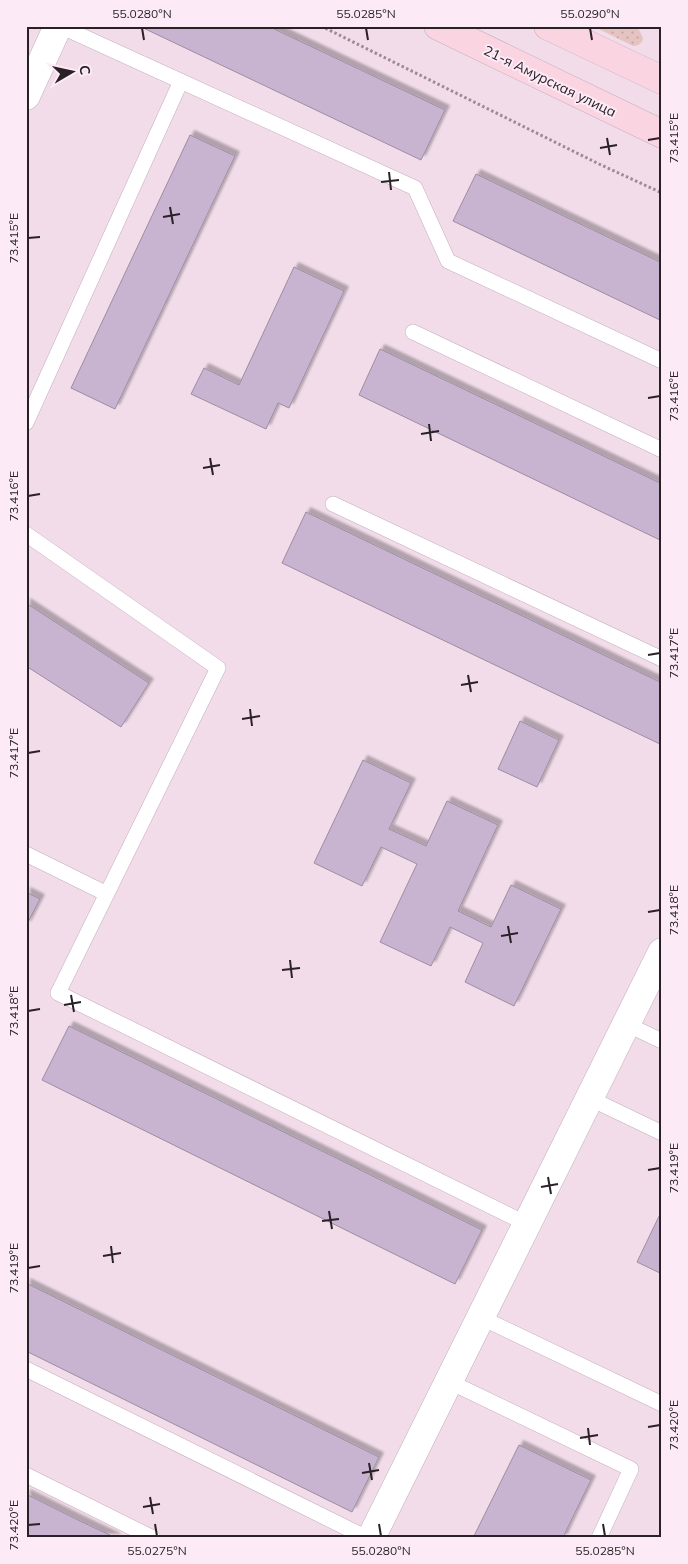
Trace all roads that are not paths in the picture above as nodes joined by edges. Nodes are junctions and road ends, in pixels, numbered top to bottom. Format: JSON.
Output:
{"nodes":[{"id":1,"x":59,"y":26,"type":"edge"},
{"id":2,"x":438,"y":26,"type":"edge"},
{"id":3,"x":548,"y":26,"type":"edge"},
{"id":4,"x":662,"y":80,"type":"edge"},
{"id":5,"x":181,"y":81,"type":"junction"},
{"id":6,"x":26,"y":96,"type":"edge"},
{"id":7,"x":662,"y":134,"type":"edge"},
{"id":8,"x":413,"y":332,"type":"dead end"},
{"id":9,"x":662,"y":362,"type":"edge"},
{"id":10,"x":26,"y":422,"type":"edge"},
{"id":11,"x":662,"y":450,"type":"edge"},
{"id":12,"x":333,"y":504,"type":"dead end"},
{"id":13,"x":26,"y":534,"type":"edge"},
{"id":14,"x":662,"y":659,"type":"edge"},
{"id":15,"x":26,"y":854,"type":"edge"},
{"id":16,"x":107,"y":894,"type":"junction"},
{"id":17,"x":662,"y":952,"type":"edge"},
{"id":18,"x":626,"y":1024,"type":"junction"},
{"id":19,"x":662,"y":1041,"type":"edge"},
{"id":20,"x":589,"y":1098,"type":"junction"},
{"id":21,"x":662,"y":1133,"type":"edge"},
{"id":22,"x":527,"y":1224,"type":"junction"},
{"id":23,"x":480,"y":1317,"type":"junction"},
{"id":24,"x":26,"y":1369,"type":"edge"},
{"id":25,"x":448,"y":1381,"type":"junction"},
{"id":26,"x":662,"y":1404,"type":"edge"},
{"id":27,"x":26,"y":1475,"type":"edge"},
{"id":28,"x":153,"y":1538,"type":"edge"},
{"id":29,"x":369,"y":1538,"type":"edge"},
{"id":30,"x":599,"y":1538,"type":"edge"}],
"edges":[{"from":1,"to":5,"type":"lane"},
{"from":1,"to":6,"type":"street"},
{"from":2,"to":7,"type":"main road","name":"21-я Амурская улица"},
{"from":3,"to":4,"type":"main road"},
{"from":5,"to":9,"type":"lane"},
{"from":5,"to":10,"type":"lane"},
{"from":8,"to":11,"type":"lane"},
{"from":12,"to":14,"type":"lane"},
{"from":13,"to":16,"type":"lane"},
{"from":15,"to":16,"type":"lane"},
{"from":16,"to":22,"type":"lane"},
{"from":17,"to":18,"type":"street"},
{"from":18,"to":19,"type":"lane"},
{"from":18,"to":20,"type":"street"},
{"from":20,"to":21,"type":"lane"},
{"from":20,"to":22,"type":"street"},
{"from":22,"to":23,"type":"street"},
{"from":23,"to":25,"type":"street"},
{"from":23,"to":26,"type":"lane"},
{"from":24,"to":29,"type":"lane"},
{"from":25,"to":29,"type":"street"},
{"from":25,"to":30,"type":"lane"},
{"from":27,"to":28,"type":"lane"}]}
